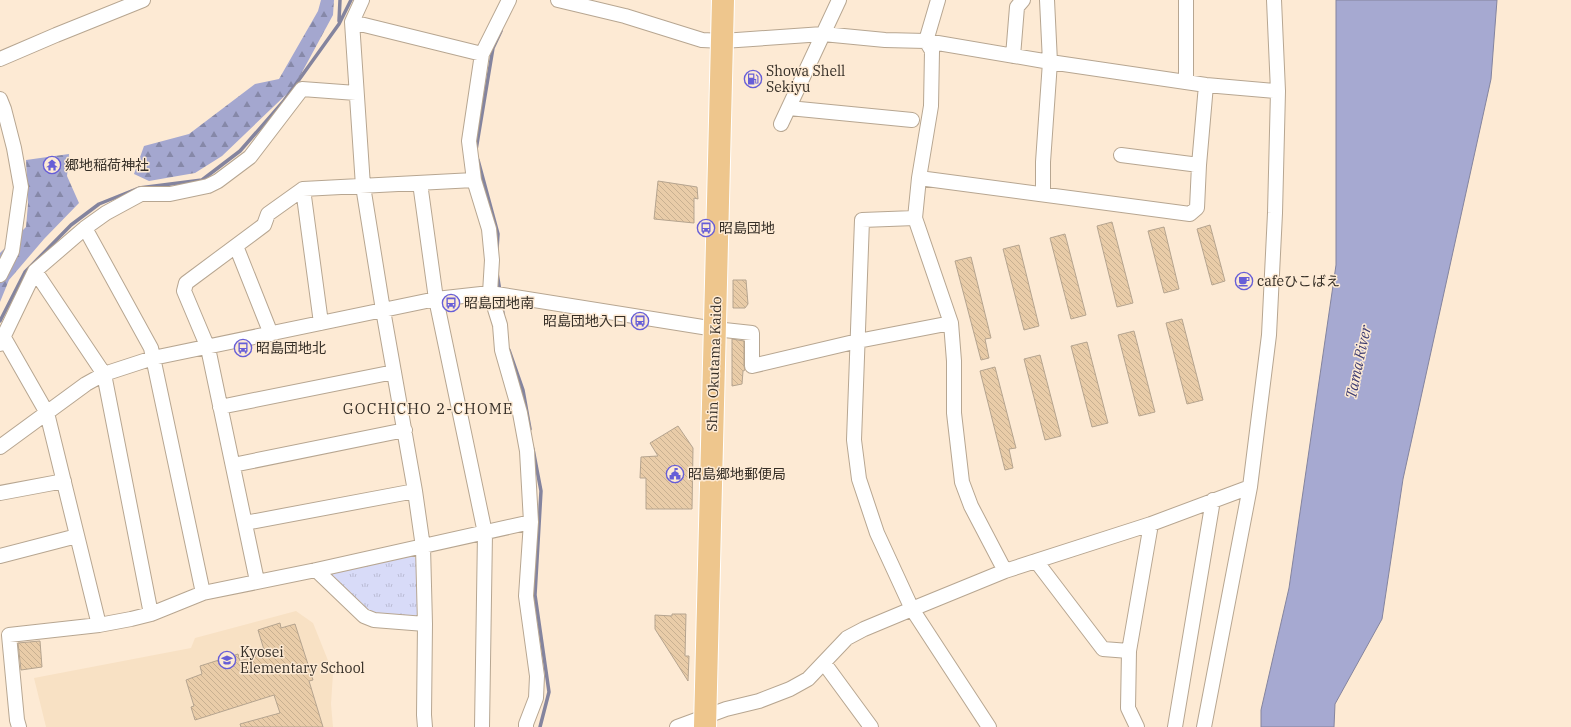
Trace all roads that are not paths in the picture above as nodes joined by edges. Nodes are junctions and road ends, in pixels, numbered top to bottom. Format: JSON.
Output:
{"nodes":[{"id":1,"x":143,"y":0,"type":"edge"},
{"id":2,"x":362,"y":0,"type":"edge"},
{"id":3,"x":509,"y":0,"type":"edge"},
{"id":4,"x":558,"y":0,"type":"edge"},
{"id":5,"x":723,"y":0,"type":"edge"},
{"id":6,"x":839,"y":0,"type":"edge"},
{"id":7,"x":938,"y":0,"type":"edge"},
{"id":8,"x":1024,"y":0,"type":"edge"},
{"id":9,"x":1047,"y":0,"type":"edge"},
{"id":10,"x":1186,"y":0,"type":"edge"},
{"id":11,"x":1274,"y":0,"type":"edge"},
{"id":12,"x":352,"y":22,"type":"junction"},
{"id":13,"x":823,"y":34,"type":"junction"},
{"id":14,"x":723,"y":41,"type":"junction"},
{"id":15,"x":926,"y":41,"type":"junction"},
{"id":16,"x":482,"y":54,"type":"junction"},
{"id":17,"x":1013,"y":56,"type":"junction"},
{"id":18,"x":0,"y":59,"type":"edge"},
{"id":19,"x":1050,"y":62,"type":"junction"},
{"id":20,"x":1186,"y":82,"type":"junction"},
{"id":21,"x":1206,"y":85,"type":"junction"},
{"id":22,"x":1274,"y":91,"type":"dead end"},
{"id":23,"x":356,"y":93,"type":"junction"},
{"id":24,"x":0,"y":99,"type":"edge"},
{"id":25,"x":789,"y":108,"type":"junction"},
{"id":26,"x":912,"y":120,"type":"dead end"},
{"id":27,"x":782,"y":124,"type":"dead end"},
{"id":28,"x":1120,"y":155,"type":"dead end"},
{"id":29,"x":1199,"y":165,"type":"junction"},
{"id":30,"x":919,"y":178,"type":"junction"},
{"id":31,"x":474,"y":180,"type":"junction"},
{"id":32,"x":420,"y":183,"type":"junction"},
{"id":33,"x":363,"y":186,"type":"junction"},
{"id":34,"x":303,"y":189,"type":"junction"},
{"id":35,"x":1043,"y":194,"type":"junction"},
{"id":36,"x":915,"y":218,"type":"junction"},
{"id":37,"x":85,"y":228,"type":"junction"},
{"id":38,"x":236,"y":246,"type":"junction"},
{"id":39,"x":35,"y":271,"type":"junction"},
{"id":40,"x":0,"y":275,"type":"edge"},
{"id":41,"x":497,"y":294,"type":"junction"},
{"id":42,"x":436,"y":299,"type":"junction"},
{"id":43,"x":383,"y":310,"type":"junction"},
{"id":44,"x":321,"y":323,"type":"junction"},
{"id":45,"x":950,"y":323,"type":"junction"},
{"id":46,"x":715,"y":329,"type":"junction"},
{"id":47,"x":270,"y":334,"type":"junction"},
{"id":48,"x":2,"y":340,"type":"edge"},
{"id":49,"x":858,"y":341,"type":"junction"},
{"id":50,"x":208,"y":348,"type":"junction"},
{"id":51,"x":154,"y":358,"type":"junction"},
{"id":52,"x":394,"y":372,"type":"junction"},
{"id":53,"x":104,"y":374,"type":"junction"},
{"id":54,"x":220,"y":407,"type":"junction"},
{"id":55,"x":47,"y":413,"type":"junction"},
{"id":56,"x":405,"y":430,"type":"junction"},
{"id":57,"x":0,"y":447,"type":"edge"},
{"id":58,"x":233,"y":465,"type":"junction"},
{"id":59,"x":64,"y":481,"type":"junction"},
{"id":60,"x":1250,"y":487,"type":"junction"},
{"id":61,"x":415,"y":491,"type":"junction"},
{"id":62,"x":0,"y":493,"type":"edge"},
{"id":63,"x":1213,"y":500,"type":"junction"},
{"id":64,"x":531,"y":522,"type":"junction"},
{"id":65,"x":245,"y":523,"type":"junction"},
{"id":66,"x":1151,"y":524,"type":"junction"},
{"id":67,"x":485,"y":533,"type":"junction"},
{"id":68,"x":77,"y":536,"type":"junction"},
{"id":69,"x":423,"y":547,"type":"junction"},
{"id":70,"x":0,"y":556,"type":"edge"},
{"id":71,"x":1036,"y":561,"type":"junction"},
{"id":72,"x":316,"y":570,"type":"junction"},
{"id":73,"x":1005,"y":571,"type":"junction"},
{"id":74,"x":257,"y":581,"type":"junction"},
{"id":75,"x":203,"y":593,"type":"junction"},
{"id":76,"x":912,"y":609,"type":"junction"},
{"id":77,"x":151,"y":614,"type":"junction"},
{"id":78,"x":425,"y":624,"type":"junction"},
{"id":79,"x":99,"y":625,"type":"junction"},
{"id":80,"x":1129,"y":651,"type":"junction"},
{"id":81,"x":824,"y":663,"type":"junction"},
{"id":82,"x":705,"y":722,"type":"edge"},
{"id":83,"x":19,"y":727,"type":"edge"},
{"id":84,"x":425,"y":727,"type":"edge"},
{"id":85,"x":482,"y":727,"type":"edge"},
{"id":86,"x":526,"y":727,"type":"edge"},
{"id":87,"x":676,"y":727,"type":"edge"},
{"id":88,"x":871,"y":727,"type":"edge"},
{"id":89,"x":989,"y":727,"type":"edge"},
{"id":90,"x":1136,"y":727,"type":"edge"},
{"id":91,"x":1175,"y":727,"type":"edge"},
{"id":92,"x":1204,"y":727,"type":"edge"}],
"edges":[{"from":1,"to":18,"type":"street"},
{"from":2,"to":12,"type":"street"},
{"from":3,"to":16,"type":"street"},
{"from":4,"to":14,"type":"street"},
{"from":5,"to":14,"type":"main road","name":"Shin Okutama Kaido"},
{"from":6,"to":13,"type":"street"},
{"from":7,"to":15,"type":"street"},
{"from":8,"to":17,"type":"street"},
{"from":9,"to":19,"type":"street"},
{"from":10,"to":20,"type":"street"},
{"from":11,"to":60,"type":"street"},
{"from":12,"to":16,"type":"street"},
{"from":12,"to":23,"type":"street"},
{"from":13,"to":14,"type":"street"},
{"from":13,"to":15,"type":"street"},
{"from":13,"to":25,"type":"street"},
{"from":14,"to":46,"type":"main road","name":"Shin Okutama Kaido"},
{"from":15,"to":17,"type":"street"},
{"from":15,"to":30,"type":"street"},
{"from":16,"to":31,"type":"street"},
{"from":17,"to":19,"type":"street"},
{"from":19,"to":20,"type":"street"},
{"from":19,"to":35,"type":"street"},
{"from":20,"to":21,"type":"street"},
{"from":21,"to":22,"type":"street"},
{"from":21,"to":29,"type":"street"},
{"from":23,"to":33,"type":"street"},
{"from":23,"to":37,"type":"street"},
{"from":24,"to":40,"type":"street"},
{"from":25,"to":26,"type":"street"},
{"from":25,"to":27,"type":"street"},
{"from":28,"to":29,"type":"street"},
{"from":29,"to":35,"type":"street"},
{"from":30,"to":35,"type":"street"},
{"from":30,"to":36,"type":"street"},
{"from":31,"to":32,"type":"street"},
{"from":31,"to":41,"type":"street"},
{"from":32,"to":33,"type":"street"},
{"from":32,"to":42,"type":"street"},
{"from":33,"to":34,"type":"street"},
{"from":33,"to":43,"type":"street"},
{"from":34,"to":38,"type":"street"},
{"from":34,"to":44,"type":"street"},
{"from":36,"to":45,"type":"street"},
{"from":36,"to":49,"type":"street"},
{"from":37,"to":39,"type":"street"},
{"from":37,"to":51,"type":"street"},
{"from":38,"to":47,"type":"street"},
{"from":38,"to":50,"type":"street"},
{"from":39,"to":48,"type":"street"},
{"from":39,"to":53,"type":"street"},
{"from":41,"to":42,"type":"street"},
{"from":41,"to":46,"type":"street"},
{"from":41,"to":64,"type":"street"},
{"from":42,"to":43,"type":"street"},
{"from":42,"to":67,"type":"street"},
{"from":43,"to":44,"type":"street"},
{"from":43,"to":52,"type":"street"},
{"from":44,"to":47,"type":"street"},
{"from":45,"to":49,"type":"street"},
{"from":45,"to":73,"type":"street"},
{"from":46,"to":49,"type":"street"},
{"from":46,"to":82,"type":"main road","name":"Shin Okutama Kaido"},
{"from":47,"to":50,"type":"street"},
{"from":48,"to":55,"type":"street"},
{"from":49,"to":76,"type":"street"},
{"from":50,"to":51,"type":"street"},
{"from":50,"to":54,"type":"street"},
{"from":51,"to":53,"type":"street"},
{"from":51,"to":75,"type":"street"},
{"from":52,"to":54,"type":"street"},
{"from":52,"to":56,"type":"street"},
{"from":53,"to":55,"type":"street"},
{"from":53,"to":77,"type":"street"},
{"from":54,"to":58,"type":"street"},
{"from":55,"to":57,"type":"street"},
{"from":55,"to":59,"type":"street"},
{"from":56,"to":58,"type":"street"},
{"from":56,"to":61,"type":"street"},
{"from":58,"to":65,"type":"street"},
{"from":59,"to":62,"type":"street"},
{"from":59,"to":68,"type":"street"},
{"from":60,"to":63,"type":"street"},
{"from":60,"to":92,"type":"street"},
{"from":61,"to":65,"type":"street"},
{"from":61,"to":69,"type":"street"},
{"from":63,"to":66,"type":"street"},
{"from":63,"to":91,"type":"street"},
{"from":64,"to":67,"type":"street"},
{"from":64,"to":86,"type":"street"},
{"from":65,"to":74,"type":"street"},
{"from":66,"to":71,"type":"street"},
{"from":66,"to":80,"type":"street"},
{"from":67,"to":69,"type":"street"},
{"from":67,"to":85,"type":"street"},
{"from":68,"to":70,"type":"street"},
{"from":68,"to":79,"type":"street"},
{"from":69,"to":72,"type":"street"},
{"from":69,"to":78,"type":"street"},
{"from":71,"to":73,"type":"street"},
{"from":71,"to":80,"type":"street"},
{"from":72,"to":74,"type":"street"},
{"from":72,"to":78,"type":"street"},
{"from":73,"to":76,"type":"street"},
{"from":74,"to":75,"type":"street"},
{"from":75,"to":77,"type":"street"},
{"from":76,"to":81,"type":"street"},
{"from":76,"to":89,"type":"street"},
{"from":77,"to":79,"type":"street"},
{"from":78,"to":84,"type":"street"},
{"from":79,"to":83,"type":"street"},
{"from":80,"to":90,"type":"street"},
{"from":81,"to":82,"type":"street"},
{"from":81,"to":88,"type":"street"},
{"from":82,"to":87,"type":"street"}]}
